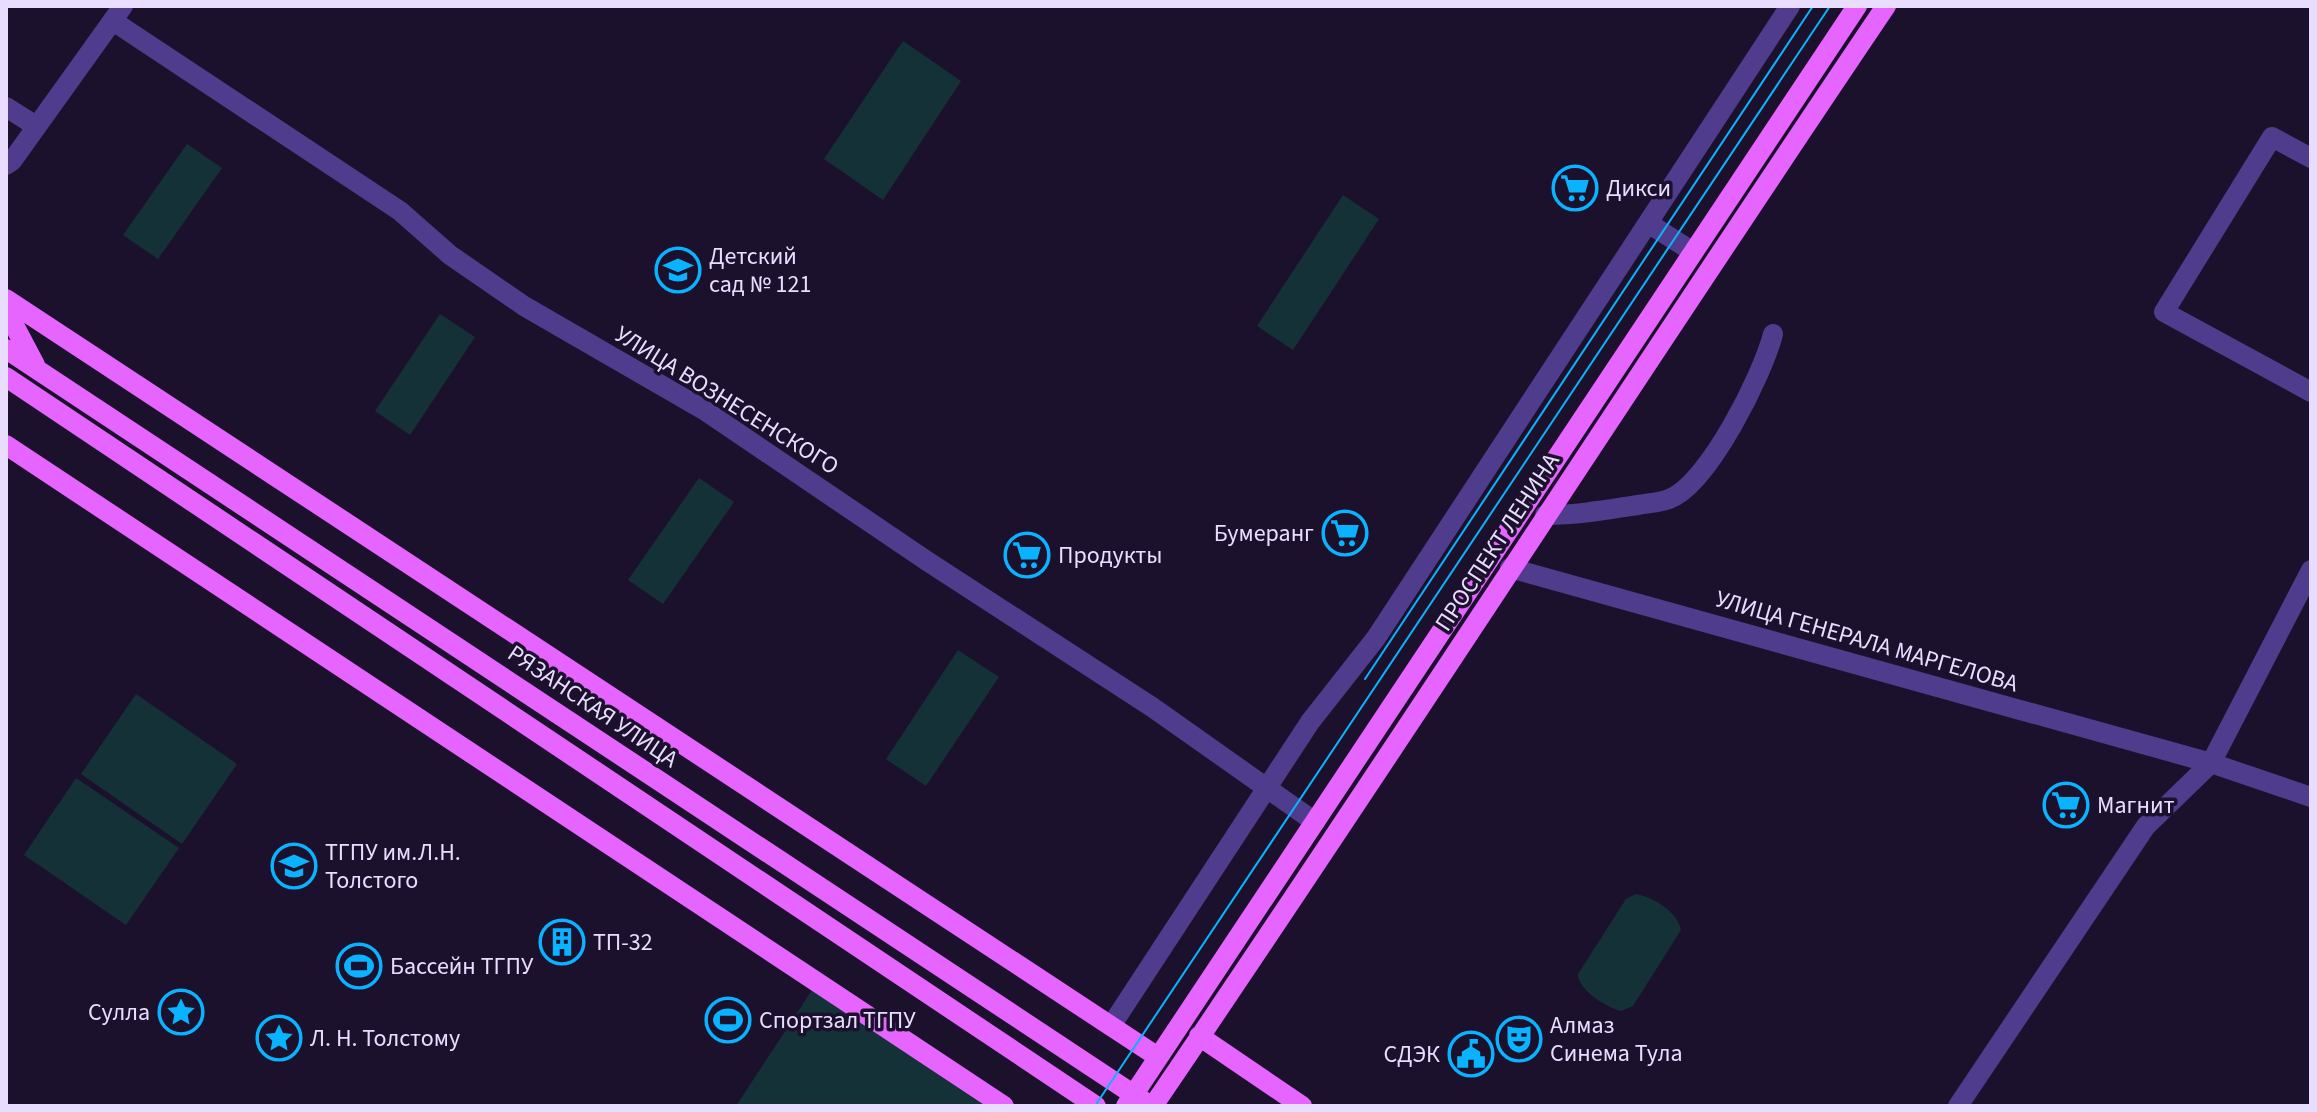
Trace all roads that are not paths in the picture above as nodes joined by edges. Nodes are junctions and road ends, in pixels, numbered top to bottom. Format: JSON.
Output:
{"nodes":[{"id":1,"x":1790,"y":6,"type":"edge"},
{"id":2,"x":1857,"y":6,"type":"edge"},
{"id":3,"x":1886,"y":6,"type":"edge"},
{"id":4,"x":118,"y":14,"type":"edge"},
{"id":5,"x":6,"y":107,"type":"edge"},
{"id":6,"x":36,"y":126,"type":"junction"},
{"id":7,"x":2311,"y":158,"type":"edge"},
{"id":8,"x":6,"y":165,"type":"edge"},
{"id":9,"x":1648,"y":223,"type":"junction"},
{"id":10,"x":1693,"y":252,"type":"junction"},
{"id":11,"x":1712,"y":264,"type":"junction"},
{"id":12,"x":6,"y":299,"type":"edge"},
{"id":13,"x":6,"y":310,"type":"edge"},
{"id":14,"x":1773,"y":334,"type":"dead end"},
{"id":15,"x":6,"y":349,"type":"edge"},
{"id":16,"x":37,"y":369,"type":"junction"},
{"id":17,"x":6,"y":377,"type":"edge"},
{"id":18,"x":2311,"y":392,"type":"edge"},
{"id":19,"x":6,"y":445,"type":"edge"},
{"id":20,"x":1545,"y":515,"type":"junction"},
{"id":21,"x":1490,"y":561,"type":"junction"},
{"id":22,"x":1510,"y":568,"type":"junction"},
{"id":23,"x":2311,"y":570,"type":"edge"},
{"id":24,"x":2211,"y":763,"type":"junction"},
{"id":25,"x":1268,"y":789,"type":"junction"},
{"id":26,"x":2311,"y":797,"type":"edge"},
{"id":27,"x":1315,"y":822,"type":"junction"},
{"id":28,"x":1111,"y":1026,"type":"junction"},
{"id":29,"x":1199,"y":1036,"type":"junction"},
{"id":30,"x":1153,"y":1064,"type":"junction"},
{"id":31,"x":1004,"y":1106,"type":"edge"},
{"id":32,"x":1096,"y":1106,"type":"edge"},
{"id":33,"x":1126,"y":1106,"type":"edge"},
{"id":34,"x":1152,"y":1106,"type":"edge"},
{"id":35,"x":1302,"y":1106,"type":"edge"},
{"id":36,"x":1958,"y":1106,"type":"edge"}],
"edges":[{"from":1,"to":9,"type":"street"},
{"from":2,"to":10,"type":"main road","name":"ПРОСПЕКТ ЛЕНИНА"},
{"from":3,"to":11,"type":"main road","name":"ПРОСПЕКТ ЛЕНИНА"},
{"from":4,"to":6,"type":"street"},
{"from":4,"to":25,"type":"street","name":"УЛИЦА ВОЗНЕСЕНСКОГО"},
{"from":5,"to":6,"type":"street"},
{"from":6,"to":8,"type":"street"},
{"from":7,"to":18,"type":"street"},
{"from":9,"to":10,"type":"street"},
{"from":9,"to":25,"type":"street"},
{"from":10,"to":11,"type":"main road"},
{"from":10,"to":21,"type":"main road","name":"ПРОСПЕКТ ЛЕНИНА"},
{"from":11,"to":20,"type":"main road","name":"ПРОСПЕКТ ЛЕНИНА"},
{"from":12,"to":28,"type":"main road"},
{"from":13,"to":16,"type":"main road"},
{"from":14,"to":20,"type":"street"},
{"from":15,"to":16,"type":"main road","name":"РЯЗАНСКАЯ УЛИЦА"},
{"from":16,"to":34,"type":"main road","name":"РЯЗАНСКАЯ УЛИЦА"},
{"from":17,"to":32,"type":"main road"},
{"from":19,"to":31,"type":"main road"},
{"from":20,"to":22,"type":"main road","name":"ПРОСПЕКТ ЛЕНИНА"},
{"from":21,"to":22,"type":"main road"},
{"from":21,"to":27,"type":"main road","name":"ПРОСПЕКТ ЛЕНИНА"},
{"from":22,"to":24,"type":"street","name":"УЛИЦА ГЕНЕРАЛА МАРГЕЛОВА"},
{"from":22,"to":29,"type":"main road","name":"ПРОСПЕКТ ЛЕНИНА"},
{"from":23,"to":24,"type":"street"},
{"from":24,"to":26,"type":"street","name":"УЛИЦА ГЕНЕРАЛА МАРГЕЛОВА"},
{"from":24,"to":36,"type":"street"},
{"from":25,"to":27,"type":"street","name":"УЛИЦА ВОЗНЕСЕНСКОГО"},
{"from":25,"to":28,"type":"street"},
{"from":27,"to":30,"type":"main road","name":"ПРОСПЕКТ ЛЕНИНА"},
{"from":28,"to":30,"type":"main road"},
{"from":29,"to":34,"type":"main road","name":"ПРОСПЕКТ ЛЕНИНА"},
{"from":29,"to":35,"type":"main road"},
{"from":30,"to":33,"type":"main road","name":"ПРОСПЕКТ ЛЕНИНА"}]}
